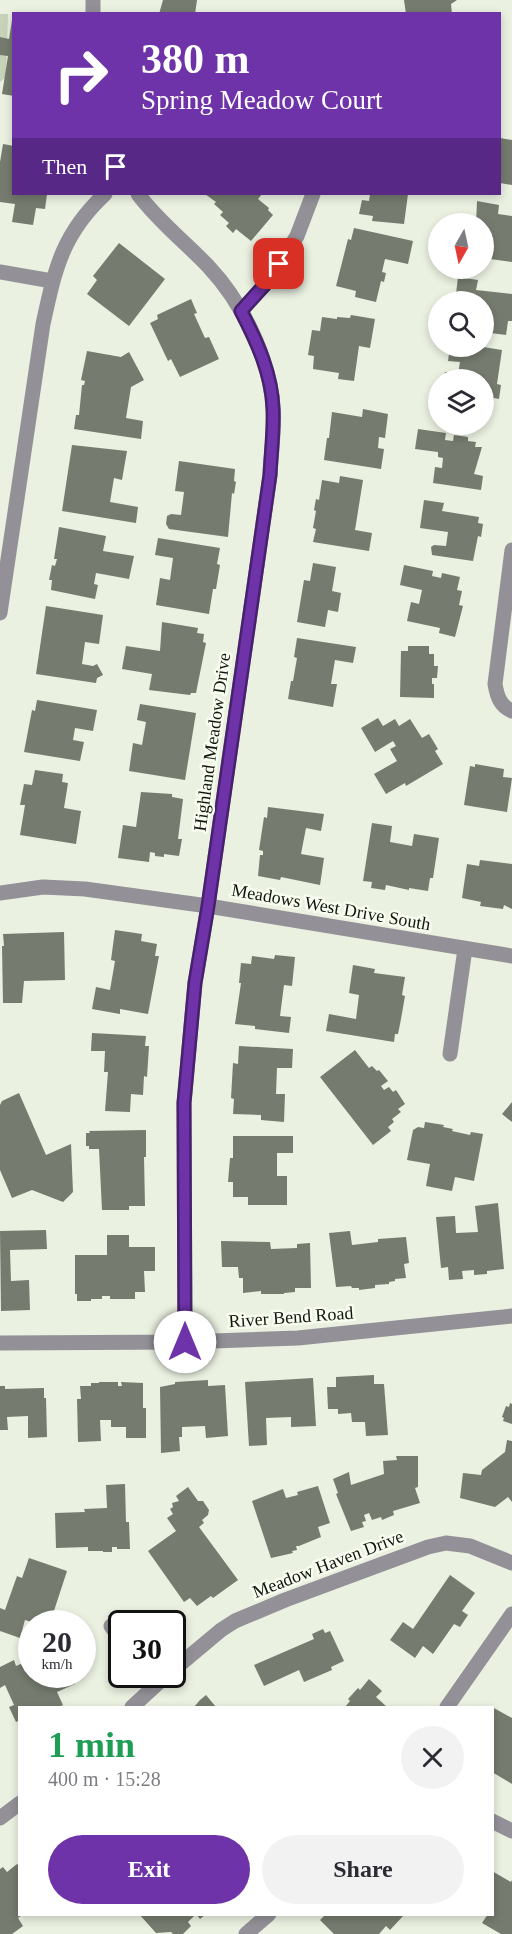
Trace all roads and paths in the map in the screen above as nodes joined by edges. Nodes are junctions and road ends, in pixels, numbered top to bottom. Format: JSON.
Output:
{"nodes":[{"id":1,"x":104,"y":195,"type":"edge"},
{"id":2,"x":139,"y":195,"type":"edge"},
{"id":3,"x":313,"y":195,"type":"edge"},
{"id":4,"x":0,"y":272,"type":"edge"},
{"id":5,"x":52,"y":281,"type":"junction"},
{"id":6,"x":241,"y":311,"type":"junction"},
{"id":7,"x":5,"y":549,"type":"edge"},
{"id":8,"x":512,"y":550,"type":"edge"},
{"id":9,"x":0,"y":613,"type":"edge"},
{"id":10,"x":512,"y":711,"type":"edge"},
{"id":11,"x":0,"y":893,"type":"edge"},
{"id":12,"x":208,"y":906,"type":"junction"},
{"id":13,"x":465,"y":949,"type":"junction"},
{"id":14,"x":512,"y":956,"type":"edge"},
{"id":15,"x":450,"y":1054,"type":"dead end"},
{"id":16,"x":512,"y":1316,"type":"edge"},
{"id":17,"x":185,"y":1342,"type":"junction"},
{"id":18,"x":0,"y":1343,"type":"edge"},
{"id":19,"x":512,"y":1563,"type":"edge"},
{"id":20,"x":512,"y":1614,"type":"edge"},
{"id":21,"x":186,"y":1659,"type":"edge"},
{"id":22,"x":144,"y":1688,"type":"edge"},
{"id":23,"x":133,"y":1706,"type":"edge"},
{"id":24,"x":448,"y":1706,"type":"edge"},
{"id":25,"x":18,"y":1804,"type":"edge"},
{"id":26,"x":0,"y":1818,"type":"edge"},
{"id":27,"x":494,"y":1822,"type":"edge"},
{"id":28,"x":512,"y":1832,"type":"edge"},
{"id":29,"x":267,"y":1916,"type":"edge"},
{"id":30,"x":246,"y":1934,"type":"edge"}],
"edges":[{"from":1,"to":5,"type":"street"},
{"from":2,"to":6,"type":"street","name":"Highland Meadow Drive"},
{"from":3,"to":6,"type":"street"},
{"from":4,"to":5,"type":"street"},
{"from":5,"to":7,"type":"street"},
{"from":6,"to":12,"type":"street","name":"Highland Meadow Drive"},
{"from":7,"to":9,"type":"street"},
{"from":8,"to":10,"type":"street"},
{"from":11,"to":12,"type":"street","name":"Meadows West Drive South"},
{"from":12,"to":13,"type":"street","name":"Meadows West Drive South"},
{"from":12,"to":17,"type":"street","name":"Highland Meadow Drive"},
{"from":13,"to":14,"type":"street","name":"Meadows West Drive South"},
{"from":13,"to":15,"type":"street"},
{"from":16,"to":17,"type":"street","name":"River Bend Road"},
{"from":17,"to":18,"type":"street","name":"River Bend Road"},
{"from":19,"to":21,"type":"street","name":"Meadow Haven Drive"},
{"from":20,"to":24,"type":"street"},
{"from":22,"to":23,"type":"street"},
{"from":25,"to":26,"type":"street"},
{"from":27,"to":28,"type":"street"},
{"from":29,"to":30,"type":"street"}]}
